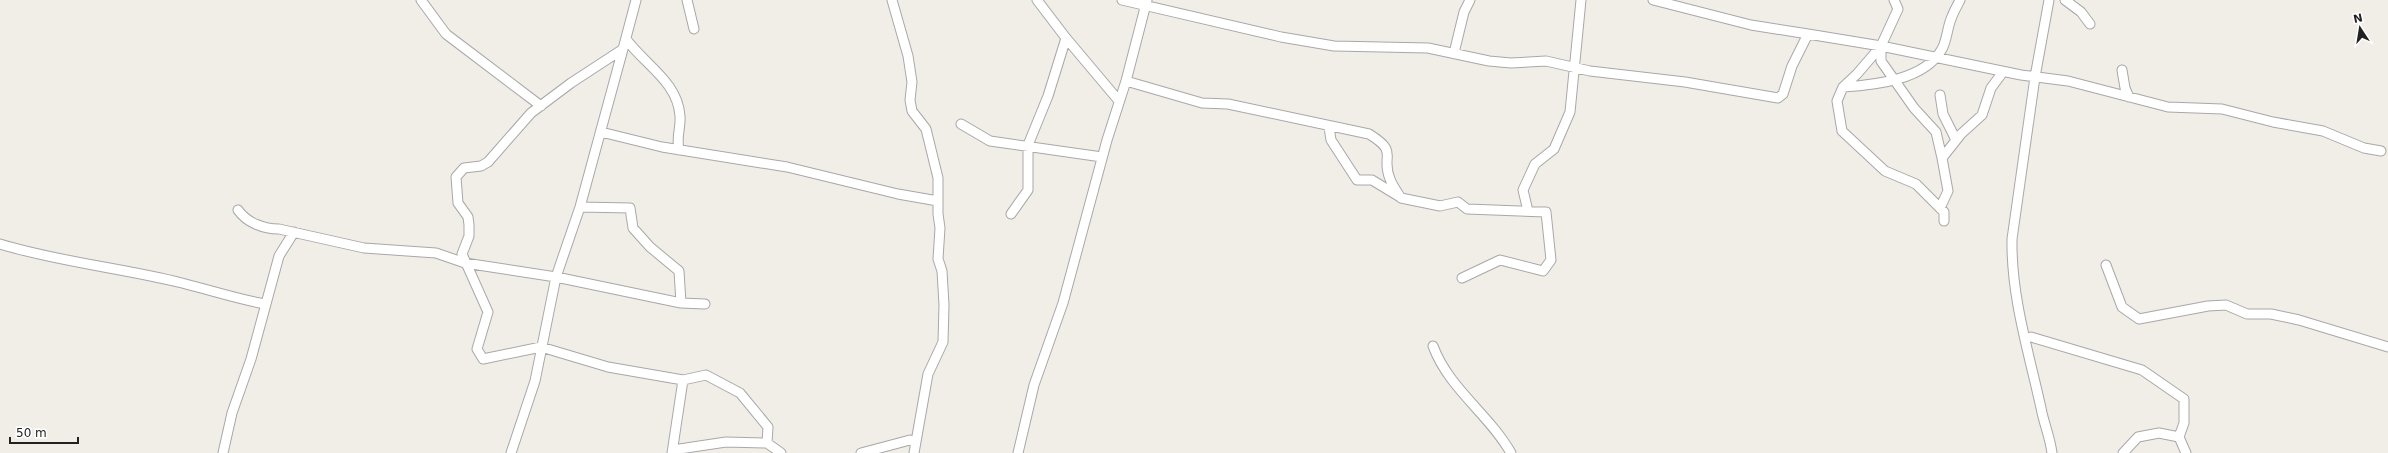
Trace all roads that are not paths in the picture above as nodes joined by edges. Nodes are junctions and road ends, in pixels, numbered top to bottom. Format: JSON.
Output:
{"nodes":[{"id":1,"x":421,"y":0,"type":"edge"},
{"id":2,"x":636,"y":0,"type":"edge"},
{"id":3,"x":687,"y":0,"type":"edge"},
{"id":4,"x":892,"y":0,"type":"edge"},
{"id":5,"x":1037,"y":0,"type":"edge"},
{"id":6,"x":1122,"y":0,"type":"edge"},
{"id":7,"x":1470,"y":0,"type":"edge"},
{"id":8,"x":1581,"y":0,"type":"edge"},
{"id":9,"x":1653,"y":0,"type":"edge"},
{"id":10,"x":1894,"y":0,"type":"edge"},
{"id":11,"x":1960,"y":0,"type":"edge"},
{"id":12,"x":2049,"y":0,"type":"edge"},
{"id":13,"x":2065,"y":0,"type":"edge"},
{"id":14,"x":1146,"y":3,"type":"edge"},
{"id":15,"x":2090,"y":24,"type":"dead end"},
{"id":16,"x":694,"y":29,"type":"dead end"},
{"id":17,"x":1808,"y":34,"type":"junction"},
{"id":18,"x":1066,"y":38,"type":"junction"},
{"id":19,"x":626,"y":39,"type":"junction"},
{"id":20,"x":1881,"y":46,"type":"junction"},
{"id":21,"x":623,"y":49,"type":"junction"},
{"id":22,"x":1454,"y":53,"type":"junction"},
{"id":23,"x":1936,"y":59,"type":"junction"},
{"id":24,"x":1576,"y":68,"type":"junction"},
{"id":25,"x":2122,"y":70,"type":"dead end"},
{"id":26,"x":2003,"y":72,"type":"junction"},
{"id":27,"x":2035,"y":77,"type":"junction"},
{"id":28,"x":1893,"y":79,"type":"junction"},
{"id":29,"x":1126,"y":82,"type":"junction"},
{"id":30,"x":1843,"y":87,"type":"junction"},
{"id":31,"x":1940,"y":96,"type":"dead end"},
{"id":32,"x":2129,"y":97,"type":"junction"},
{"id":33,"x":1120,"y":101,"type":"junction"},
{"id":34,"x":541,"y":106,"type":"junction"},
{"id":35,"x":961,"y":124,"type":"dead end"},
{"id":36,"x":1329,"y":127,"type":"junction"},
{"id":37,"x":601,"y":132,"type":"junction"},
{"id":38,"x":1956,"y":140,"type":"junction"},
{"id":39,"x":1028,"y":145,"type":"junction"},
{"id":40,"x":679,"y":150,"type":"junction"},
{"id":41,"x":2381,"y":151,"type":"dead end"},
{"id":42,"x":1102,"y":157,"type":"junction"},
{"id":43,"x":1942,"y":158,"type":"junction"},
{"id":44,"x":1401,"y":198,"type":"junction"},
{"id":45,"x":938,"y":200,"type":"junction"},
{"id":46,"x":580,"y":207,"type":"junction"},
{"id":47,"x":1940,"y":208,"type":"junction"},
{"id":48,"x":238,"y":210,"type":"dead end"},
{"id":49,"x":1528,"y":212,"type":"junction"},
{"id":50,"x":1011,"y":214,"type":"dead end"},
{"id":51,"x":1944,"y":220,"type":"dead end"},
{"id":52,"x":294,"y":232,"type":"junction"},
{"id":53,"x":0,"y":244,"type":"edge"},
{"id":54,"x":465,"y":263,"type":"junction"},
{"id":55,"x":2106,"y":265,"type":"dead end"},
{"id":56,"x":556,"y":277,"type":"junction"},
{"id":57,"x":1462,"y":278,"type":"dead end"},
{"id":58,"x":681,"y":303,"type":"junction"},
{"id":59,"x":265,"y":304,"type":"junction"},
{"id":60,"x":705,"y":304,"type":"dead end"},
{"id":61,"x":2031,"y":337,"type":"dead end"},
{"id":62,"x":1432,"y":346,"type":"dead end"},
{"id":63,"x":541,"y":347,"type":"junction"},
{"id":64,"x":2388,"y":347,"type":"edge"},
{"id":65,"x":683,"y":380,"type":"junction"},
{"id":66,"x":2179,"y":437,"type":"junction"},
{"id":67,"x":767,"y":443,"type":"junction"},
{"id":68,"x":915,"y":443,"type":"junction"},
{"id":69,"x":673,"y":452,"type":"edge"},
{"id":70,"x":223,"y":453,"type":"edge"},
{"id":71,"x":511,"y":453,"type":"edge"},
{"id":72,"x":781,"y":453,"type":"edge"},
{"id":73,"x":861,"y":453,"type":"edge"},
{"id":74,"x":914,"y":453,"type":"edge"},
{"id":75,"x":1018,"y":453,"type":"edge"},
{"id":76,"x":1511,"y":453,"type":"edge"},
{"id":77,"x":2052,"y":453,"type":"edge"},
{"id":78,"x":2122,"y":453,"type":"edge"},
{"id":79,"x":2186,"y":453,"type":"edge"}],
"edges":[{"from":1,"to":34,"type":"street"},
{"from":2,"to":19,"type":"street"},
{"from":3,"to":16,"type":"street"},
{"from":4,"to":45,"type":"street"},
{"from":5,"to":18,"type":"street"},
{"from":6,"to":14,"type":"street"},
{"from":7,"to":22,"type":"street"},
{"from":8,"to":24,"type":"street"},
{"from":9,"to":17,"type":"street"},
{"from":10,"to":20,"type":"street"},
{"from":11,"to":23,"type":"street"},
{"from":12,"to":27,"type":"street"},
{"from":13,"to":15,"type":"street"},
{"from":14,"to":22,"type":"street"},
{"from":14,"to":29,"type":"street"},
{"from":17,"to":20,"type":"street"},
{"from":17,"to":24,"type":"street"},
{"from":18,"to":33,"type":"street"},
{"from":18,"to":39,"type":"street"},
{"from":19,"to":21,"type":"street"},
{"from":19,"to":40,"type":"street"},
{"from":20,"to":23,"type":"street"},
{"from":20,"to":28,"type":"street"},
{"from":20,"to":30,"type":"street"},
{"from":21,"to":34,"type":"street"},
{"from":21,"to":37,"type":"street"},
{"from":22,"to":24,"type":"street"},
{"from":23,"to":26,"type":"street"},
{"from":23,"to":28,"type":"street"},
{"from":24,"to":49,"type":"street"},
{"from":25,"to":32,"type":"street"},
{"from":26,"to":27,"type":"street"},
{"from":26,"to":38,"type":"street"},
{"from":27,"to":32,"type":"street"},
{"from":27,"to":77,"type":"street"},
{"from":28,"to":30,"type":"street"},
{"from":28,"to":43,"type":"street"},
{"from":29,"to":33,"type":"street"},
{"from":29,"to":36,"type":"street"},
{"from":30,"to":47,"type":"street"},
{"from":31,"to":38,"type":"street"},
{"from":32,"to":41,"type":"street"},
{"from":33,"to":42,"type":"street"},
{"from":34,"to":54,"type":"street"},
{"from":35,"to":39,"type":"street"},
{"from":36,"to":44,"type":"street"},
{"from":36,"to":44,"type":"street"},
{"from":37,"to":40,"type":"street"},
{"from":37,"to":46,"type":"street"},
{"from":38,"to":43,"type":"street"},
{"from":39,"to":42,"type":"street"},
{"from":39,"to":50,"type":"street"},
{"from":40,"to":45,"type":"street"},
{"from":42,"to":75,"type":"street"},
{"from":43,"to":47,"type":"street"},
{"from":44,"to":49,"type":"street"},
{"from":45,"to":68,"type":"street"},
{"from":46,"to":56,"type":"street"},
{"from":46,"to":58,"type":"street"},
{"from":47,"to":51,"type":"street"},
{"from":48,"to":52,"type":"street"},
{"from":49,"to":57,"type":"street"},
{"from":52,"to":54,"type":"street"},
{"from":52,"to":59,"type":"street"},
{"from":53,"to":59,"type":"street"},
{"from":54,"to":56,"type":"street"},
{"from":54,"to":63,"type":"street"},
{"from":55,"to":64,"type":"street"},
{"from":56,"to":58,"type":"street"},
{"from":56,"to":63,"type":"street"},
{"from":58,"to":60,"type":"street"},
{"from":59,"to":70,"type":"street"},
{"from":61,"to":66,"type":"street"},
{"from":62,"to":76,"type":"street"},
{"from":63,"to":65,"type":"street"},
{"from":63,"to":71,"type":"street"},
{"from":65,"to":67,"type":"street"},
{"from":65,"to":69,"type":"street"},
{"from":66,"to":78,"type":"street"},
{"from":66,"to":79,"type":"street"},
{"from":67,"to":69,"type":"street"},
{"from":67,"to":72,"type":"street"},
{"from":68,"to":73,"type":"street"},
{"from":68,"to":74,"type":"street"}]}
